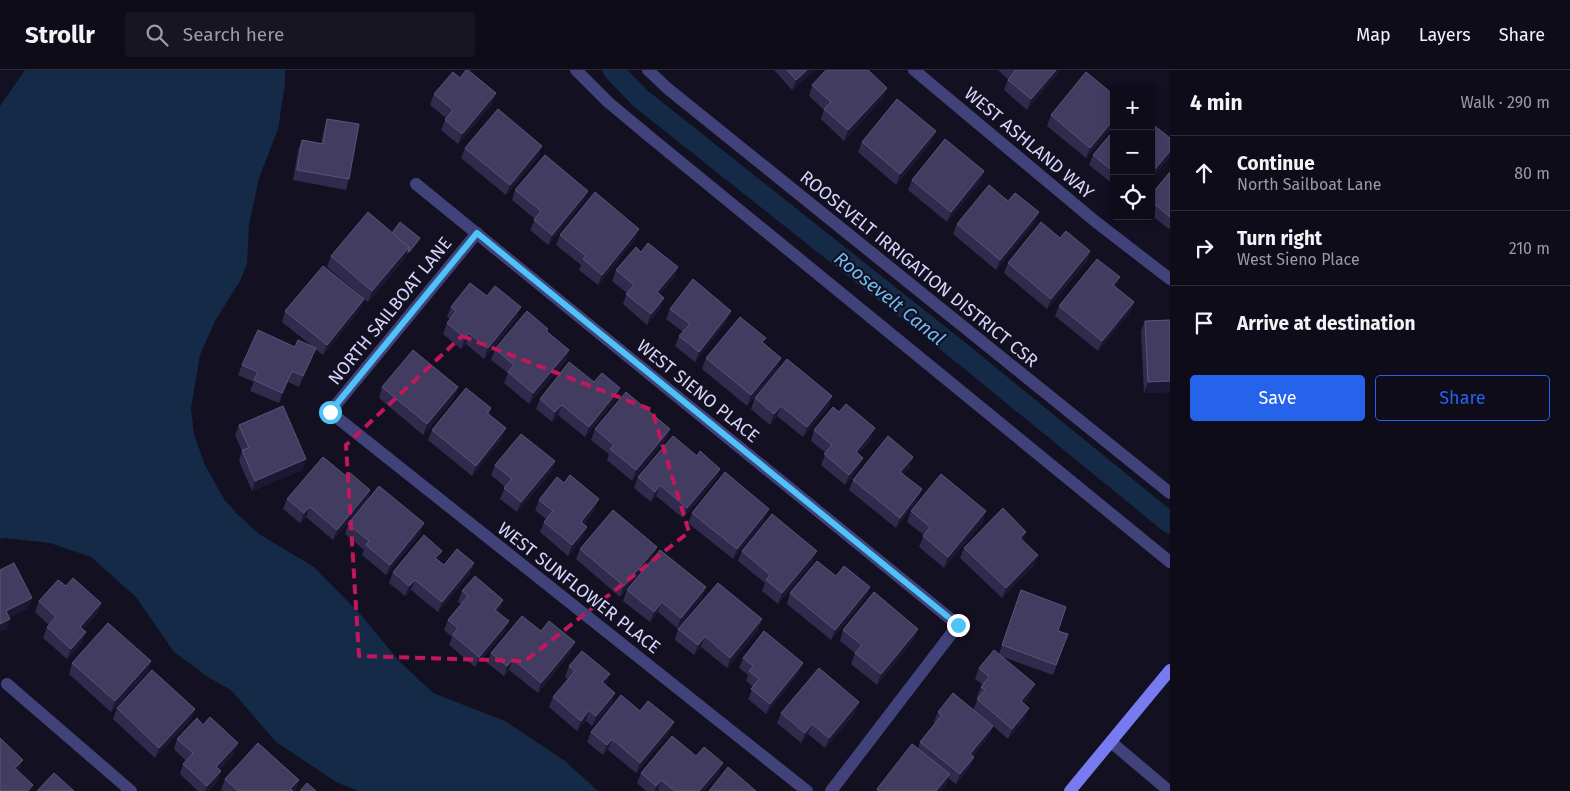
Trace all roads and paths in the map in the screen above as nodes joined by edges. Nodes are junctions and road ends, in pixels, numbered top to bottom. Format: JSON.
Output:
{"nodes":[{"id":1,"x":576,"y":70,"type":"edge"},
{"id":2,"x":648,"y":70,"type":"edge"},
{"id":3,"x":914,"y":70,"type":"edge"},
{"id":4,"x":416,"y":184,"type":"dead end"},
{"id":5,"x":477,"y":233,"type":"junction"},
{"id":6,"x":1170,"y":279,"type":"edge"},
{"id":7,"x":330,"y":412,"type":"joint"},
{"id":8,"x":1170,"y":493,"type":"edge"},
{"id":9,"x":1170,"y":562,"type":"edge"},
{"id":10,"x":1170,"y":670,"type":"edge"},
{"id":11,"x":7,"y":684,"type":"dead end"},
{"id":12,"x":1111,"y":742,"type":"junction"},
{"id":13,"x":131,"y":791,"type":"edge"},
{"id":14,"x":807,"y":791,"type":"edge"},
{"id":15,"x":830,"y":791,"type":"edge"},
{"id":16,"x":1070,"y":791,"type":"edge"},
{"id":17,"x":1169,"y":791,"type":"edge"}],
"edges":[{"from":1,"to":9,"type":"street"},
{"from":2,"to":8,"type":"street","name":"ROOSEVELT IRRIGATION DISTRICT CSR"},
{"from":3,"to":6,"type":"street","name":"WEST ASHLAND WAY"},
{"from":4,"to":5,"type":"street","name":"WEST SIENO PLACE"},
{"from":5,"to":7,"type":"street","name":"NORTH SAILBOAT LANE"},
{"from":5,"to":15,"type":"street","name":"WEST SIENO PLACE"},
{"from":7,"to":14,"type":"street","name":"WEST SUNFLOWER PLACE"},
{"from":10,"to":12,"type":"street"},
{"from":11,"to":13,"type":"street"},
{"from":12,"to":16,"type":"street"},
{"from":12,"to":17,"type":"street"}]}
